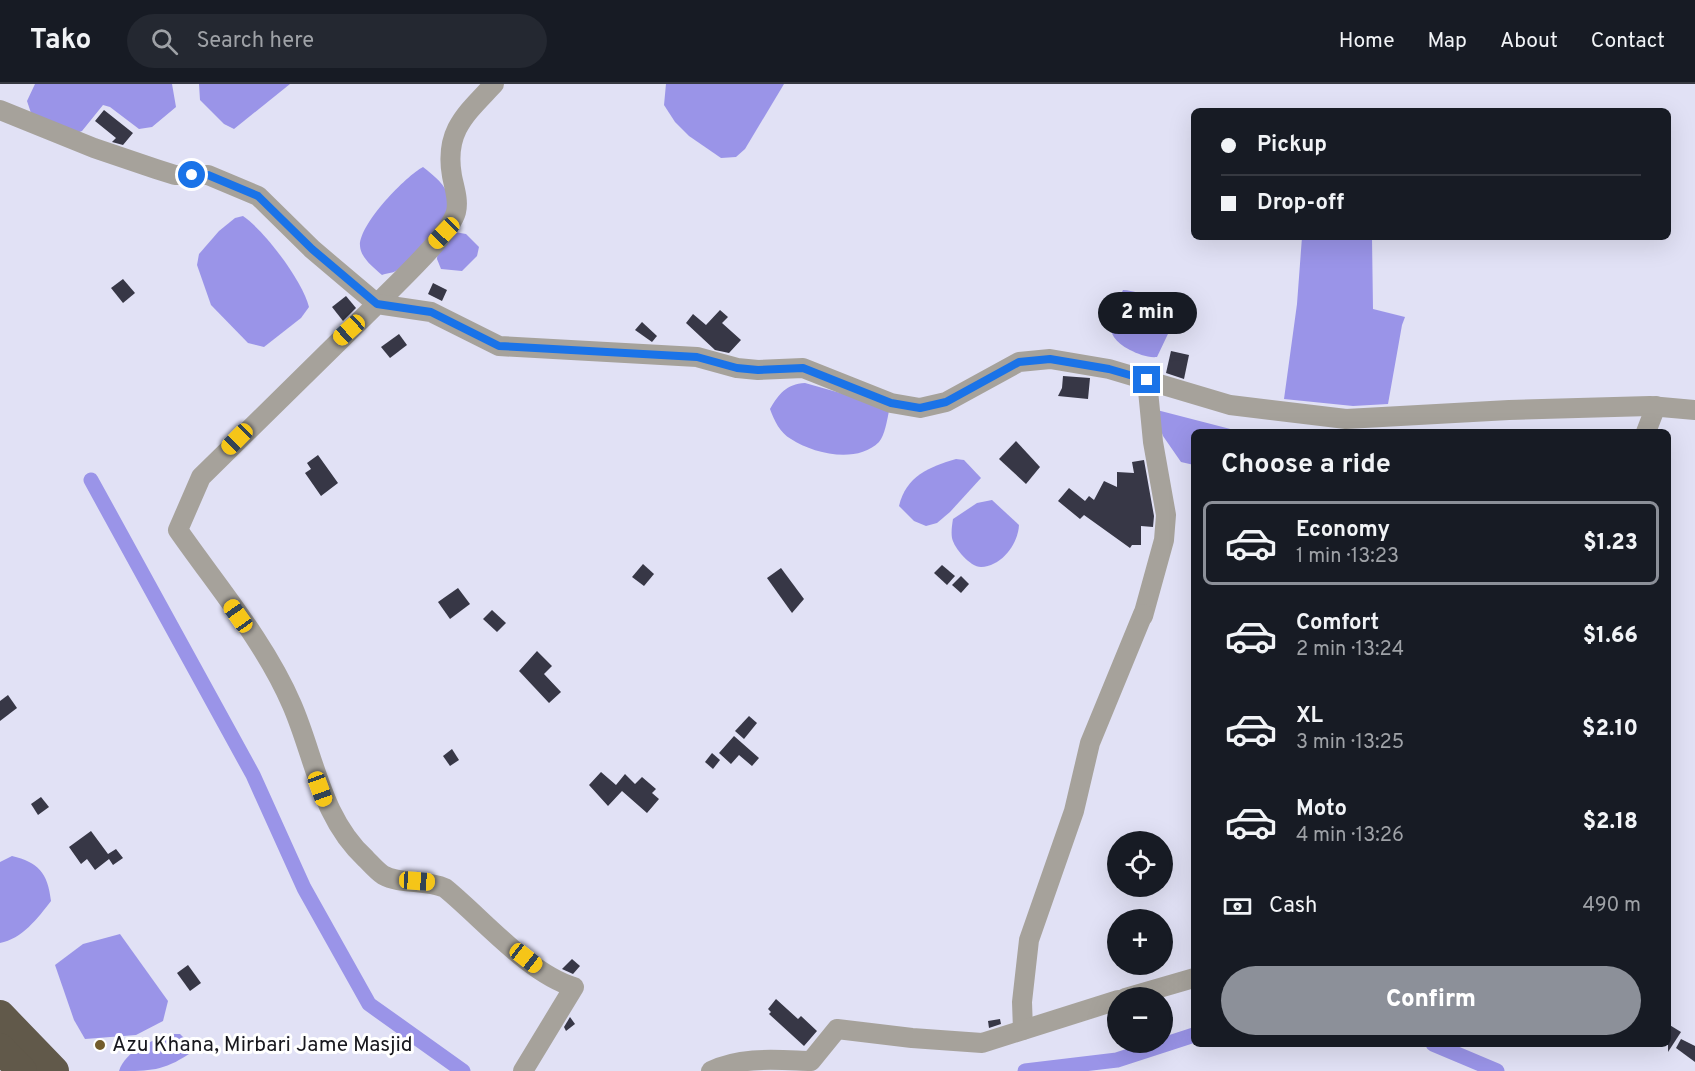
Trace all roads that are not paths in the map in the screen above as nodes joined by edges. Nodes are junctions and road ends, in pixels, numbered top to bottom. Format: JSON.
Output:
{"nodes":[{"id":1,"x":494,"y":84,"type":"edge"},
{"id":2,"x":0,"y":110,"type":"edge"},
{"id":3,"x":377,"y":304,"type":"junction"},
{"id":4,"x":1147,"y":380,"type":"junction"},
{"id":5,"x":1656,"y":406,"type":"junction"},
{"id":6,"x":1695,"y":410,"type":"edge"},
{"id":7,"x":1647,"y":429,"type":"edge"},
{"id":8,"x":1191,"y":979,"type":"edge"},
{"id":9,"x":1163,"y":987,"type":"edge"},
{"id":10,"x":1107,"y":1003,"type":"edge"},
{"id":11,"x":0,"y":1015,"type":"edge"},
{"id":12,"x":1023,"y":1030,"type":"junction"},
{"id":13,"x":0,"y":1048,"type":"edge"},
{"id":14,"x":22,"y":1071,"type":"edge"},
{"id":15,"x":54,"y":1071,"type":"edge"},
{"id":16,"x":525,"y":1071,"type":"edge"},
{"id":17,"x":711,"y":1071,"type":"edge"}],
"edges":[{"from":1,"to":3,"type":"street"},
{"from":2,"to":3,"type":"street"},
{"from":3,"to":4,"type":"street"},
{"from":3,"to":16,"type":"street"},
{"from":4,"to":5,"type":"street"},
{"from":4,"to":12,"type":"street"},
{"from":5,"to":6,"type":"street"},
{"from":5,"to":7,"type":"street"},
{"from":8,"to":9,"type":"street"},
{"from":10,"to":12,"type":"street"},
{"from":11,"to":15,"type":"highway"},
{"from":12,"to":17,"type":"street"},
{"from":13,"to":14,"type":"highway"}]}
